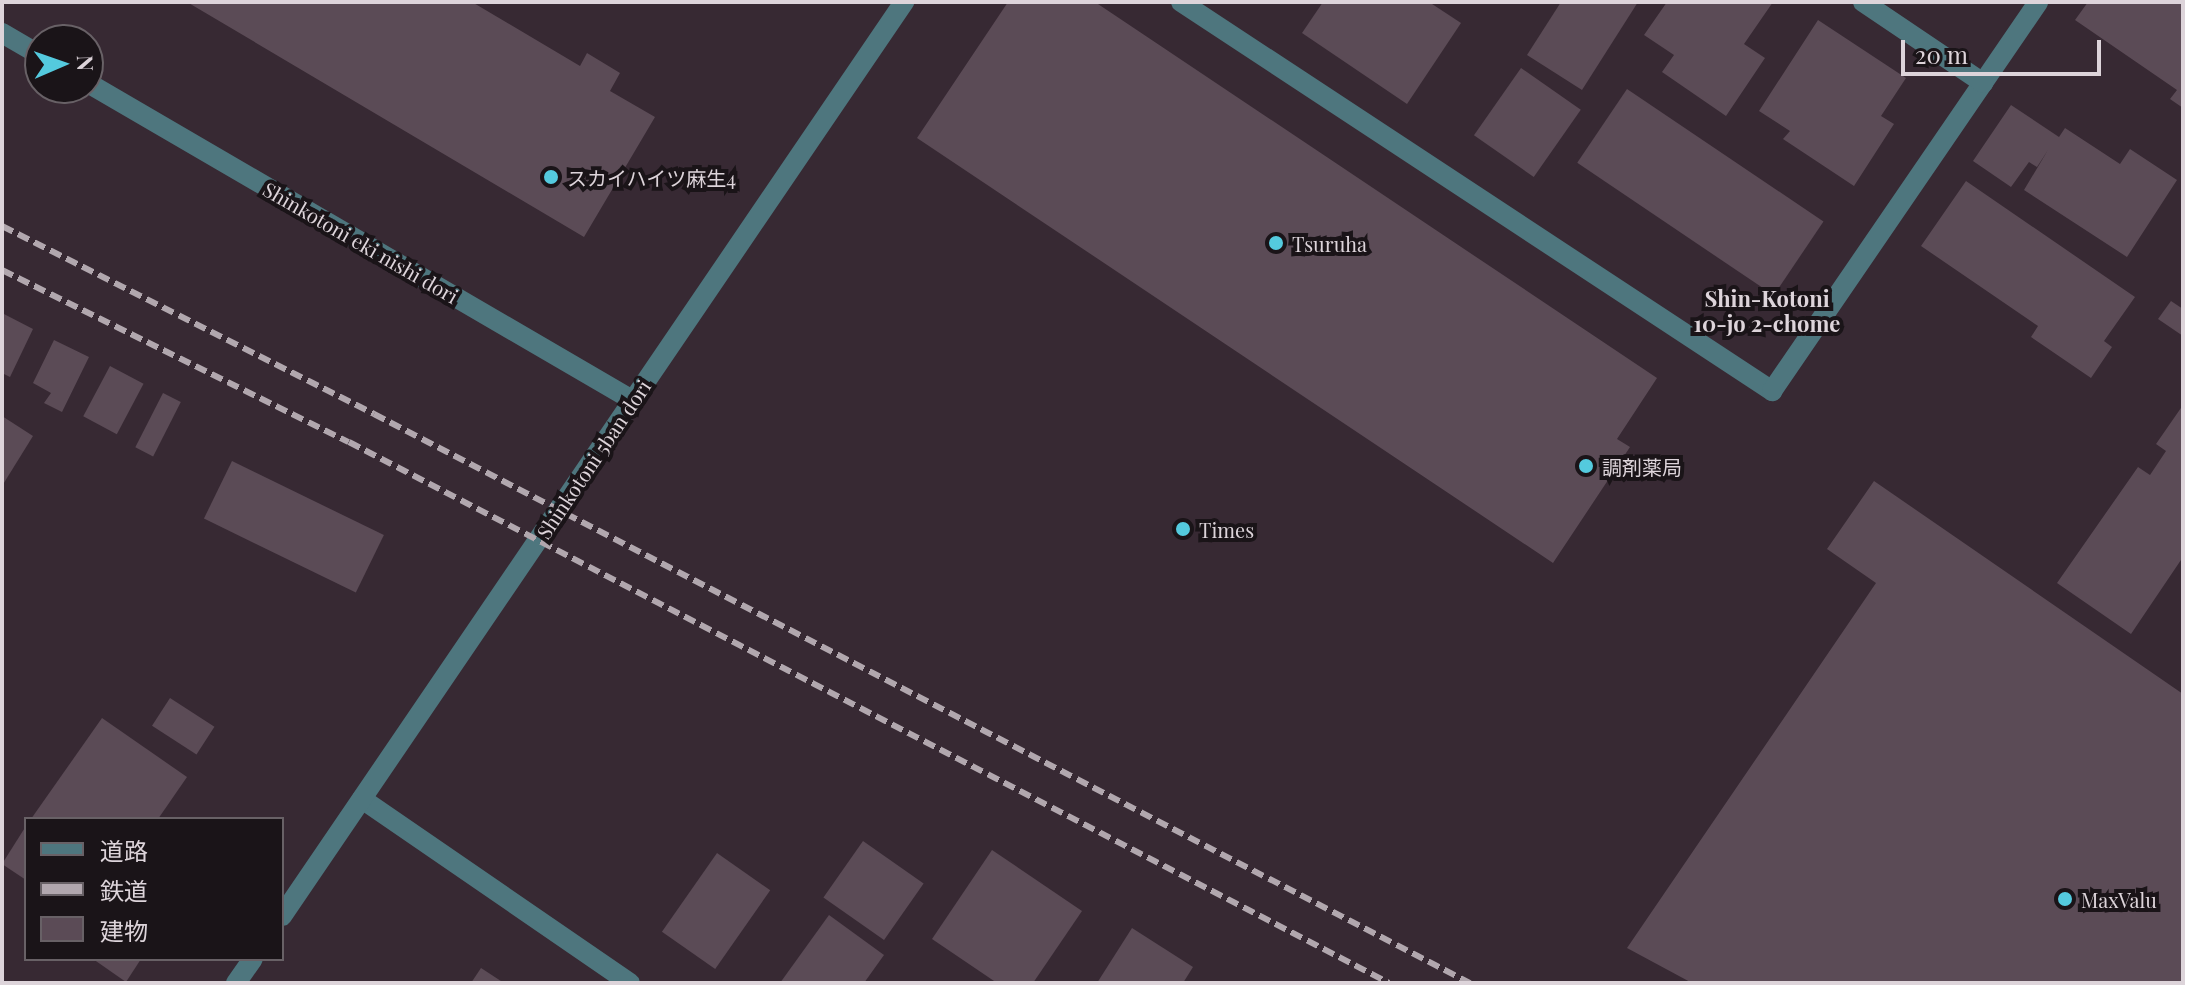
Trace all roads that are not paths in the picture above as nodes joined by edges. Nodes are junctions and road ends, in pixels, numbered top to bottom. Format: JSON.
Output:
{"nodes":[{"id":1,"x":904,"y":2,"type":"edge"},
{"id":2,"x":1181,"y":2,"type":"edge"},
{"id":3,"x":1863,"y":2,"type":"edge"},
{"id":4,"x":2038,"y":2,"type":"edge"},
{"id":5,"x":2,"y":33,"type":"edge"},
{"id":6,"x":24,"y":46,"type":"edge"},
{"id":7,"x":1983,"y":83,"type":"junction"},
{"id":8,"x":104,"y":92,"type":"edge"},
{"id":9,"x":634,"y":401,"type":"junction"},
{"id":10,"x":362,"y":799,"type":"junction"},
{"id":11,"x":284,"y":913,"type":"edge"},
{"id":12,"x":252,"y":961,"type":"edge"},
{"id":13,"x":236,"y":983,"type":"edge"},
{"id":14,"x":630,"y":983,"type":"edge"}],
"edges":[{"from":1,"to":9,"type":"street","name":"Shinkotoni 5ban dori"},
{"from":2,"to":7,"type":"street"},
{"from":3,"to":7,"type":"street"},
{"from":4,"to":7,"type":"street"},
{"from":5,"to":6,"type":"street"},
{"from":8,"to":9,"type":"street","name":"Shinkotoni eki nishi dori"},
{"from":9,"to":10,"type":"street","name":"Shinkotoni 5ban dori"},
{"from":10,"to":11,"type":"street","name":"Shinkotoni 5ban dori"},
{"from":10,"to":14,"type":"street"},
{"from":12,"to":13,"type":"street"}]}
